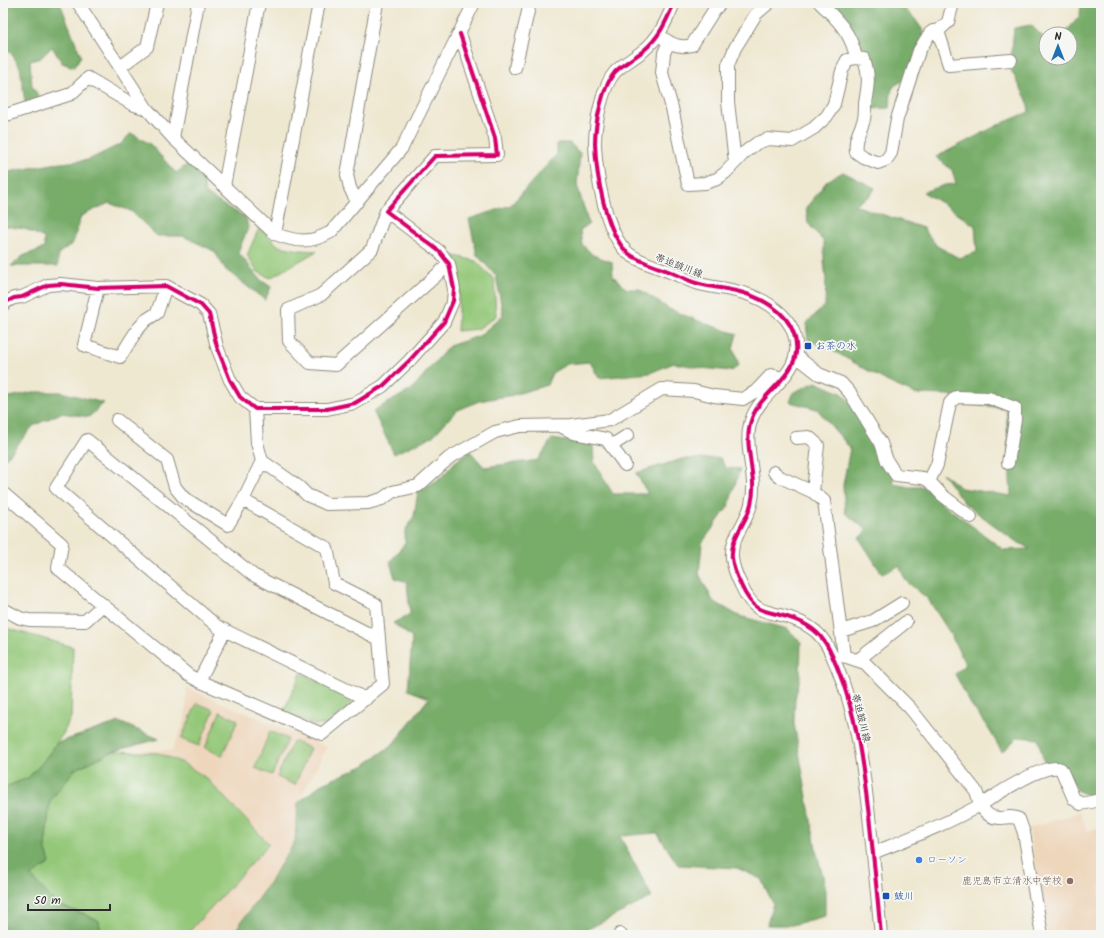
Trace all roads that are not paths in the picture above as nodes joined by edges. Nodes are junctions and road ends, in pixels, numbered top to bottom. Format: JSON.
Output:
{"nodes":[{"id":1,"x":78,"y":3,"type":"edge"},
{"id":2,"x":157,"y":3,"type":"edge"},
{"id":3,"x":198,"y":3,"type":"edge"},
{"id":4,"x":259,"y":3,"type":"edge"},
{"id":5,"x":318,"y":3,"type":"edge"},
{"id":6,"x":378,"y":3,"type":"edge"},
{"id":7,"x":474,"y":3,"type":"edge"},
{"id":8,"x":530,"y":3,"type":"edge"},
{"id":9,"x":674,"y":3,"type":"edge"},
{"id":10,"x":721,"y":3,"type":"edge"},
{"id":11,"x":769,"y":3,"type":"edge"},
{"id":12,"x":820,"y":3,"type":"edge"},
{"id":13,"x":953,"y":3,"type":"edge"},
{"id":14,"x":938,"y":31,"type":"junction"},
{"id":15,"x":460,"y":34,"type":"junction"},
{"id":16,"x":659,"y":35,"type":"junction"},
{"id":17,"x":669,"y":42,"type":"junction"},
{"id":18,"x":856,"y":58,"type":"junction"},
{"id":19,"x":1011,"y":60,"type":"dead end"},
{"id":20,"x":120,"y":67,"type":"junction"},
{"id":21,"x":515,"y":68,"type":"dead end"},
{"id":22,"x":147,"y":109,"type":"junction"},
{"id":23,"x":3,"y":116,"type":"edge"},
{"id":24,"x":173,"y":138,"type":"junction"},
{"id":25,"x":735,"y":162,"type":"junction"},
{"id":26,"x":224,"y":186,"type":"junction"},
{"id":27,"x":357,"y":202,"type":"junction"},
{"id":28,"x":386,"y":211,"type":"junction"},
{"id":29,"x":275,"y":234,"type":"junction"},
{"id":30,"x":449,"y":264,"type":"junction"},
{"id":31,"x":166,"y":286,"type":"junction"},
{"id":32,"x":98,"y":288,"type":"junction"},
{"id":33,"x":3,"y":305,"type":"edge"},
{"id":34,"x":796,"y":356,"type":"junction"},
{"id":35,"x":783,"y":378,"type":"junction"},
{"id":36,"x":255,"y":409,"type":"junction"},
{"id":37,"x":117,"y":420,"type":"dead end"},
{"id":38,"x":559,"y":426,"type":"junction"},
{"id":39,"x":628,"y":435,"type":"dead end"},
{"id":40,"x":796,"y":438,"type":"dead end"},
{"id":41,"x":611,"y":446,"type":"junction"},
{"id":42,"x":262,"y":461,"type":"junction"},
{"id":43,"x":1008,"y":463,"type":"dead end"},
{"id":44,"x":625,"y":465,"type":"dead end"},
{"id":45,"x":774,"y":472,"type":"dead end"},
{"id":46,"x":929,"y":481,"type":"junction"},
{"id":47,"x":813,"y":492,"type":"junction"},
{"id":48,"x":3,"y":493,"type":"edge"},
{"id":49,"x":243,"y":500,"type":"junction"},
{"id":50,"x":970,"y":517,"type":"dead end"},
{"id":51,"x":902,"y":603,"type":"dead end"},
{"id":52,"x":103,"y":605,"type":"junction"},
{"id":53,"x":3,"y":609,"type":"edge"},
{"id":54,"x":906,"y":622,"type":"dead end"},
{"id":55,"x":225,"y":630,"type":"junction"},
{"id":56,"x":841,"y":631,"type":"junction"},
{"id":57,"x":379,"y":639,"type":"junction"},
{"id":58,"x":839,"y":657,"type":"junction"},
{"id":59,"x":858,"y":660,"type":"junction"},
{"id":60,"x":199,"y":681,"type":"junction"},
{"id":61,"x":366,"y":699,"type":"junction"},
{"id":62,"x":1101,"y":800,"type":"edge"},
{"id":63,"x":981,"y":805,"type":"junction"},
{"id":64,"x":873,"y":853,"type":"junction"},
{"id":65,"x":881,"y":935,"type":"edge"},
{"id":66,"x":1042,"y":935,"type":"edge"}],
"edges":[{"from":1,"to":20,"type":"street"},
{"from":2,"to":20,"type":"street"},
{"from":3,"to":24,"type":"street"},
{"from":4,"to":26,"type":"street"},
{"from":5,"to":29,"type":"street"},
{"from":6,"to":27,"type":"street"},
{"from":7,"to":15,"type":"street"},
{"from":8,"to":21,"type":"street"},
{"from":9,"to":16,"type":"street","name":"帯迫皷川線"},
{"from":10,"to":17,"type":"street"},
{"from":11,"to":25,"type":"street"},
{"from":12,"to":18,"type":"street"},
{"from":13,"to":14,"type":"street"},
{"from":14,"to":18,"type":"street"},
{"from":14,"to":19,"type":"street"},
{"from":15,"to":27,"type":"street"},
{"from":15,"to":28,"type":"street"},
{"from":16,"to":17,"type":"street"},
{"from":16,"to":34,"type":"street","name":"帯迫皷川線"},
{"from":17,"to":25,"type":"street"},
{"from":18,"to":25,"type":"street"},
{"from":20,"to":22,"type":"street"},
{"from":22,"to":23,"type":"street"},
{"from":22,"to":24,"type":"street"},
{"from":24,"to":26,"type":"street"},
{"from":26,"to":29,"type":"street"},
{"from":27,"to":29,"type":"street"},
{"from":28,"to":30,"type":"street"},
{"from":28,"to":30,"type":"street"},
{"from":30,"to":36,"type":"street"},
{"from":31,"to":32,"type":"street"},
{"from":31,"to":32,"type":"street"},
{"from":31,"to":36,"type":"street"},
{"from":32,"to":33,"type":"street"},
{"from":34,"to":35,"type":"street","name":"帯迫皷川線"},
{"from":34,"to":46,"type":"street"},
{"from":35,"to":38,"type":"street"},
{"from":35,"to":58,"type":"street","name":"帯迫皷川線"},
{"from":36,"to":42,"type":"street"},
{"from":37,"to":49,"type":"street"},
{"from":38,"to":41,"type":"street"},
{"from":38,"to":42,"type":"street"},
{"from":39,"to":41,"type":"street"},
{"from":40,"to":47,"type":"street"},
{"from":41,"to":44,"type":"street"},
{"from":42,"to":49,"type":"street"},
{"from":43,"to":46,"type":"street"},
{"from":45,"to":47,"type":"street"},
{"from":46,"to":50,"type":"street"},
{"from":47,"to":56,"type":"street"},
{"from":48,"to":52,"type":"street"},
{"from":49,"to":57,"type":"street"},
{"from":51,"to":56,"type":"street"},
{"from":52,"to":53,"type":"street"},
{"from":52,"to":60,"type":"street"},
{"from":54,"to":59,"type":"street"},
{"from":55,"to":57,"type":"street"},
{"from":55,"to":60,"type":"street"},
{"from":55,"to":61,"type":"street"},
{"from":56,"to":58,"type":"street"},
{"from":57,"to":61,"type":"street"},
{"from":58,"to":59,"type":"street"},
{"from":58,"to":64,"type":"street","name":"帯迫皷川線"},
{"from":59,"to":63,"type":"street"},
{"from":60,"to":61,"type":"street"},
{"from":62,"to":63,"type":"street"},
{"from":63,"to":64,"type":"street"},
{"from":63,"to":66,"type":"street"},
{"from":64,"to":65,"type":"street","name":"帯迫皷川線"}]}
